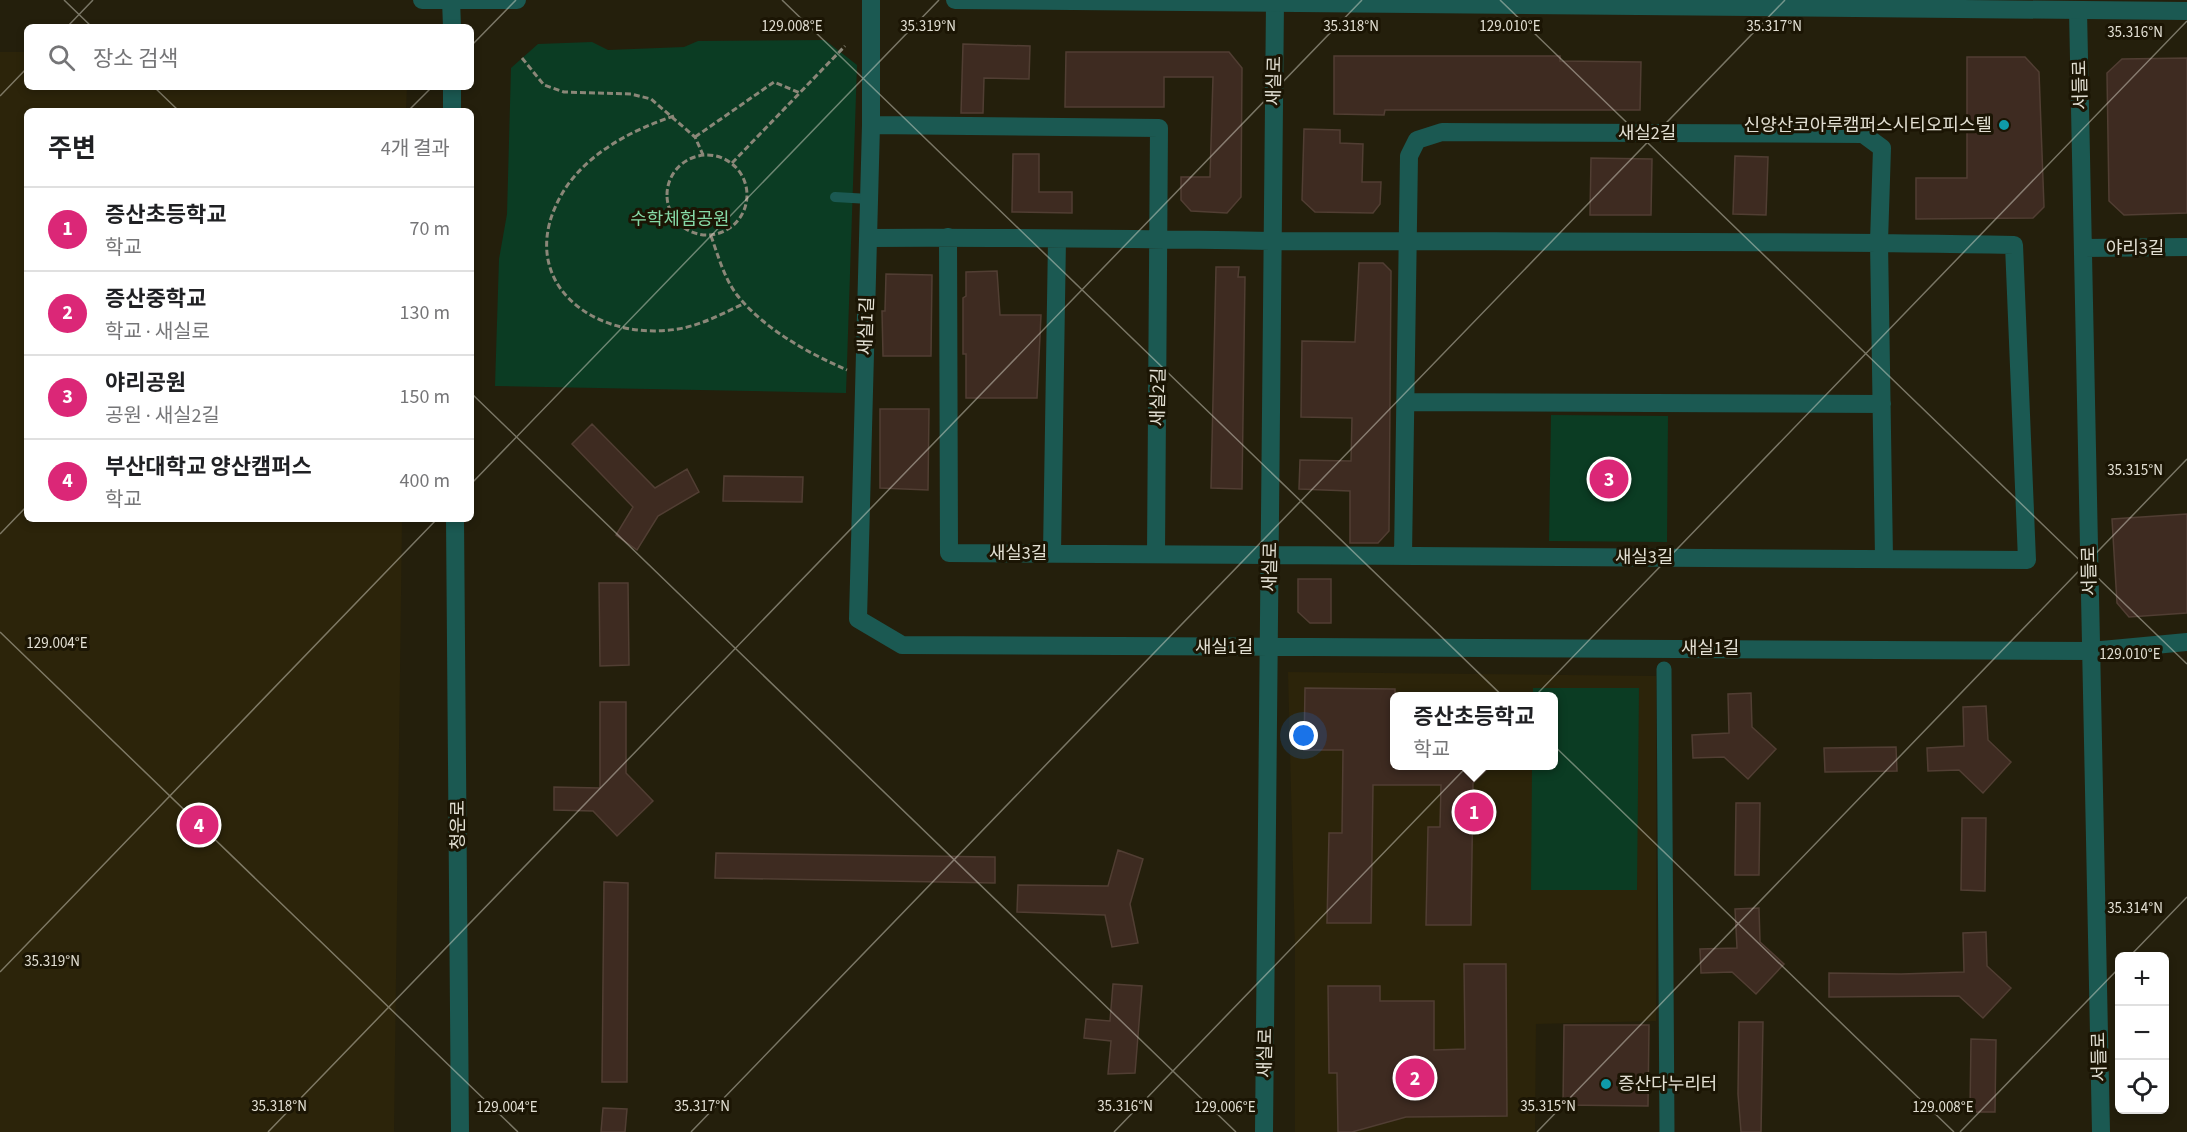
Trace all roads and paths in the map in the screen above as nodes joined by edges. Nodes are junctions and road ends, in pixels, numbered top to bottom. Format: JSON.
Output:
{"nodes":[{"id":1,"x":422,"y":0,"type":"edge"},
{"id":2,"x":451,"y":0,"type":"edge"},
{"id":3,"x":517,"y":0,"type":"edge"},
{"id":4,"x":871,"y":0,"type":"edge"},
{"id":5,"x":955,"y":0,"type":"edge"},
{"id":6,"x":1275,"y":2,"type":"junction"},
{"id":7,"x":2067,"y":6,"type":"edge"},
{"id":8,"x":2187,"y":11,"type":"edge"},
{"id":9,"x":452,"y":24,"type":"edge"},
{"id":10,"x":845,"y":46,"type":"dead end"},
{"id":11,"x":522,"y":58,"type":"dead end"},
{"id":12,"x":452,"y":90,"type":"edge"},
{"id":13,"x":800,"y":93,"type":"junction"},
{"id":14,"x":452,"y":108,"type":"edge"},
{"id":15,"x":674,"y":116,"type":"junction"},
{"id":16,"x":871,"y":125,"type":"junction"},
{"id":17,"x":695,"y":137,"type":"junction"},
{"id":18,"x":703,"y":155,"type":"junction"},
{"id":19,"x":732,"y":163,"type":"junction"},
{"id":20,"x":835,"y":197,"type":"dead end"},
{"id":21,"x":870,"y":199,"type":"junction"},
{"id":22,"x":711,"y":236,"type":"junction"},
{"id":23,"x":948,"y":237,"type":"junction"},
{"id":24,"x":869,"y":238,"type":"junction"},
{"id":25,"x":1057,"y":239,"type":"junction"},
{"id":26,"x":1159,"y":239,"type":"junction"},
{"id":27,"x":1272,"y":240,"type":"junction"},
{"id":28,"x":1407,"y":241,"type":"junction"},
{"id":29,"x":1879,"y":242,"type":"junction"},
{"id":30,"x":2083,"y":248,"type":"junction"},
{"id":31,"x":2187,"y":248,"type":"edge"},
{"id":32,"x":745,"y":303,"type":"junction"},
{"id":33,"x":847,"y":370,"type":"dead end"},
{"id":34,"x":1406,"y":402,"type":"junction"},
{"id":35,"x":1882,"y":404,"type":"junction"},
{"id":36,"x":455,"y":522,"type":"edge"},
{"id":37,"x":1052,"y":553,"type":"junction"},
{"id":38,"x":1156,"y":554,"type":"junction"},
{"id":39,"x":1270,"y":556,"type":"junction"},
{"id":40,"x":1403,"y":556,"type":"junction"},
{"id":41,"x":1884,"y":558,"type":"junction"},
{"id":42,"x":2187,"y":642,"type":"edge"},
{"id":43,"x":1269,"y":647,"type":"junction"},
{"id":44,"x":2091,"y":651,"type":"junction"},
{"id":45,"x":1664,"y":669,"type":"dead end"},
{"id":46,"x":460,"y":1132,"type":"edge"},
{"id":47,"x":1264,"y":1132,"type":"edge"},
{"id":48,"x":1667,"y":1132,"type":"edge"},
{"id":49,"x":2101,"y":1132,"type":"edge"}],
"edges":[{"from":1,"to":2,"type":"street"},
{"from":2,"to":3,"type":"street"},
{"from":2,"to":9,"type":"street"},
{"from":4,"to":16,"type":"street","name":"새실1길"},
{"from":5,"to":6,"type":"street"},
{"from":6,"to":7,"type":"street"},
{"from":6,"to":27,"type":"street","name":"새실로"},
{"from":7,"to":8,"type":"street"},
{"from":7,"to":30,"type":"street","name":"서들로"},
{"from":10,"to":13,"type":"path"},
{"from":11,"to":15,"type":"path"},
{"from":12,"to":14,"type":"street"},
{"from":13,"to":17,"type":"path"},
{"from":13,"to":19,"type":"path"},
{"from":15,"to":17,"type":"path"},
{"from":15,"to":32,"type":"path"},
{"from":16,"to":21,"type":"street","name":"새실1길"},
{"from":16,"to":26,"type":"street"},
{"from":17,"to":18,"type":"path"},
{"from":18,"to":19,"type":"path"},
{"from":18,"to":22,"type":"path"},
{"from":19,"to":22,"type":"path"},
{"from":20,"to":21,"type":"lane"},
{"from":21,"to":24,"type":"street","name":"새실1길"},
{"from":22,"to":32,"type":"path"},
{"from":23,"to":24,"type":"street"},
{"from":23,"to":25,"type":"street"},
{"from":23,"to":37,"type":"street","name":"새실3길"},
{"from":24,"to":43,"type":"street","name":"새실1길"},
{"from":25,"to":26,"type":"street"},
{"from":25,"to":37,"type":"street"},
{"from":26,"to":27,"type":"street"},
{"from":26,"to":38,"type":"street","name":"새실2길"},
{"from":27,"to":28,"type":"street"},
{"from":27,"to":39,"type":"street","name":"새실로"},
{"from":28,"to":29,"type":"street"},
{"from":28,"to":29,"type":"street","name":"새실2길"},
{"from":28,"to":34,"type":"street","name":"새실2길"},
{"from":29,"to":35,"type":"street"},
{"from":29,"to":41,"type":"street","name":"새실3길"},
{"from":30,"to":31,"type":"street","name":"야리3길"},
{"from":30,"to":44,"type":"street","name":"서들로"},
{"from":32,"to":33,"type":"path"},
{"from":34,"to":35,"type":"street"},
{"from":34,"to":40,"type":"street"},
{"from":35,"to":41,"type":"street"},
{"from":36,"to":46,"type":"street","name":"청운로"},
{"from":37,"to":38,"type":"street","name":"새실3길"},
{"from":38,"to":39,"type":"street","name":"새실3길"},
{"from":39,"to":40,"type":"street","name":"새실3길"},
{"from":39,"to":43,"type":"street","name":"새실로"},
{"from":40,"to":41,"type":"street","name":"새실3길"},
{"from":42,"to":44,"type":"street","name":"새실1길"},
{"from":43,"to":44,"type":"street","name":"새실1길"},
{"from":43,"to":47,"type":"street","name":"새실로"},
{"from":44,"to":49,"type":"street","name":"서들로"},
{"from":45,"to":48,"type":"street"}]}
